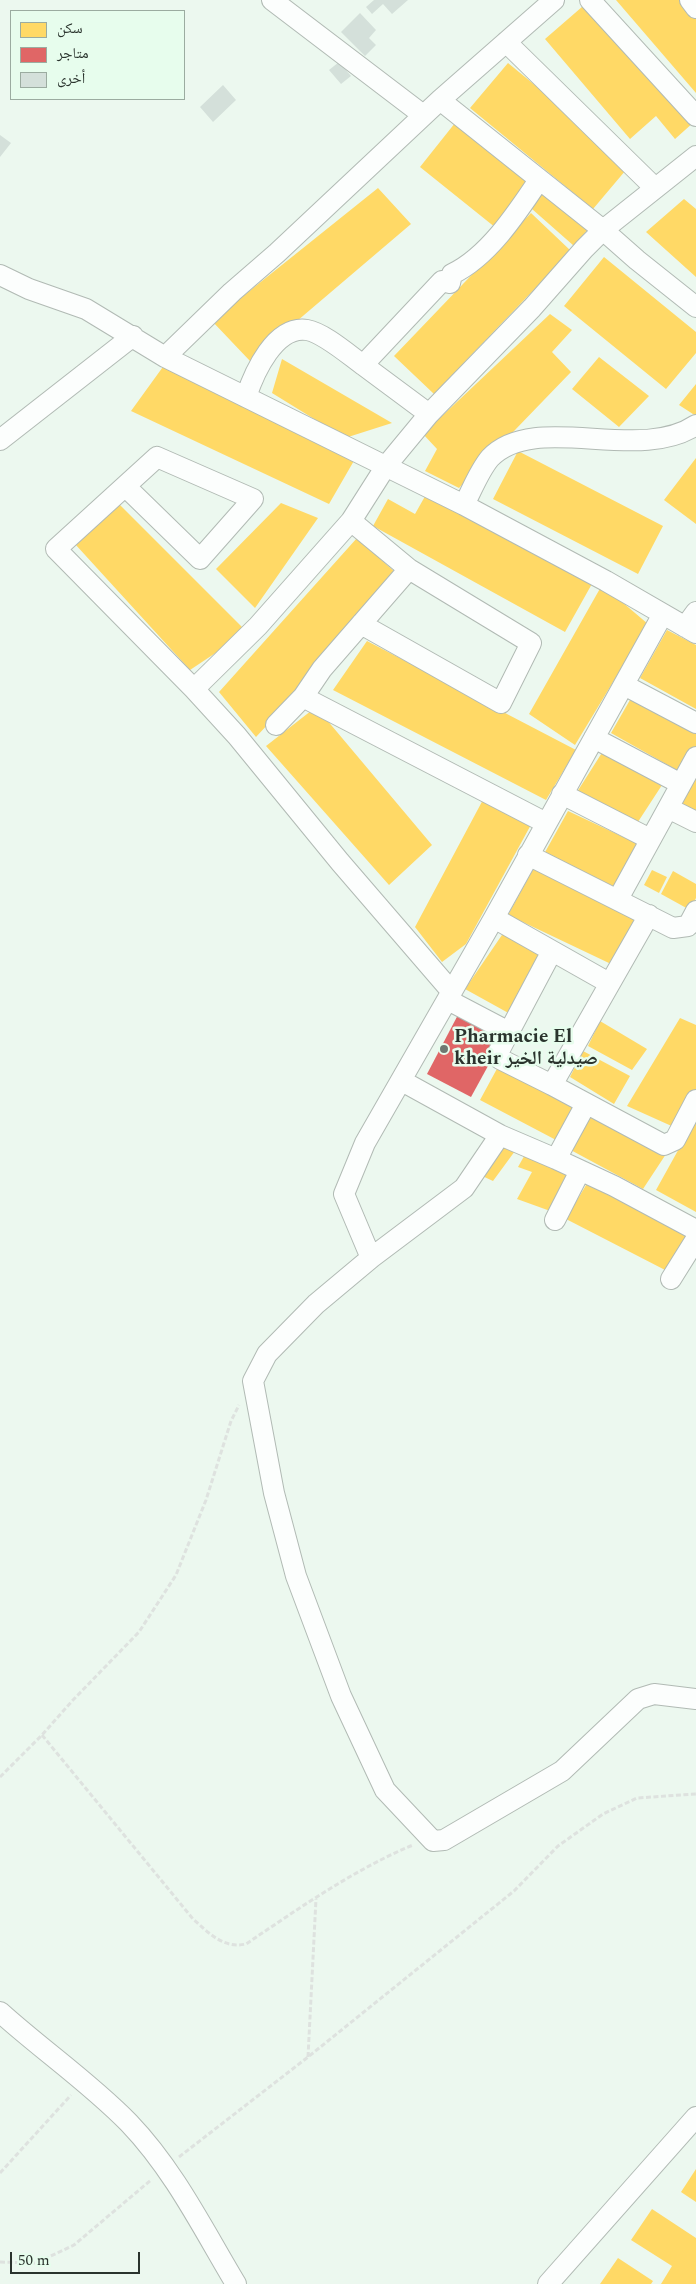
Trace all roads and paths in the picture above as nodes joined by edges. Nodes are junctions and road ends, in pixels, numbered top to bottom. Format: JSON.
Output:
{"nodes":[{"id":1,"x":272,"y":0,"type":"edge"},
{"id":2,"x":554,"y":0,"type":"edge"},
{"id":3,"x":590,"y":0,"type":"edge"},
{"id":4,"x":690,"y":0,"type":"edge"},
{"id":5,"x":696,"y":8,"type":"edge"},
{"id":6,"x":506,"y":42,"type":"junction"},
{"id":7,"x":440,"y":100,"type":"junction"},
{"id":8,"x":424,"y":115,"type":"junction"},
{"id":9,"x":696,"y":116,"type":"edge"},
{"id":10,"x":692,"y":165,"type":"edge"},
{"id":11,"x":539,"y":180,"type":"junction"},
{"id":12,"x":655,"y":188,"type":"junction"},
{"id":13,"x":603,"y":230,"type":"junction"},
{"id":14,"x":0,"y":275,"type":"edge"},
{"id":15,"x":696,"y":307,"type":"edge"},
{"id":16,"x":133,"y":336,"type":"junction"},
{"id":17,"x":165,"y":357,"type":"junction"},
{"id":18,"x":363,"y":365,"type":"junction"},
{"id":19,"x":246,"y":397,"type":"junction"},
{"id":20,"x":429,"y":414,"type":"junction"},
{"id":21,"x":696,"y":425,"type":"edge"},
{"id":22,"x":0,"y":440,"type":"edge"},
{"id":23,"x":386,"y":466,"type":"junction"},
{"id":24,"x":125,"y":486,"type":"junction"},
{"id":25,"x":464,"y":505,"type":"junction"},
{"id":26,"x":351,"y":521,"type":"junction"},
{"id":27,"x":409,"y":569,"type":"junction"},
{"id":28,"x":663,"y":614,"type":"junction"},
{"id":29,"x":361,"y":624,"type":"junction"},
{"id":30,"x":692,"y":624,"type":"edge"},
{"id":31,"x":624,"y":685,"type":"junction"},
{"id":32,"x":194,"y":689,"type":"junction"},
{"id":33,"x":303,"y":697,"type":"junction"},
{"id":34,"x":696,"y":723,"type":"edge"},
{"id":35,"x":276,"y":725,"type":"dead end"},
{"id":36,"x":594,"y":738,"type":"junction"},
{"id":37,"x":696,"y":757,"type":"edge"},
{"id":38,"x":681,"y":784,"type":"junction"},
{"id":39,"x":562,"y":794,"type":"junction"},
{"id":40,"x":668,"y":808,"type":"junction"},
{"id":41,"x":696,"y":822,"type":"edge"},
{"id":42,"x":546,"y":823,"type":"junction"},
{"id":43,"x":650,"y":839,"type":"junction"},
{"id":44,"x":528,"y":855,"type":"junction"},
{"id":45,"x":618,"y":899,"type":"junction"},
{"id":46,"x":696,"y":912,"type":"edge"},
{"id":47,"x":649,"y":915,"type":"junction"},
{"id":48,"x":494,"y":918,"type":"junction"},
{"id":49,"x":552,"y":951,"type":"junction"},
{"id":50,"x":609,"y":983,"type":"junction"},
{"id":51,"x":450,"y":996,"type":"junction"},
{"id":52,"x":509,"y":1032,"type":"junction"},
{"id":53,"x":402,"y":1081,"type":"junction"},
{"id":54,"x":552,"y":1085,"type":"junction"},
{"id":55,"x":696,"y":1100,"type":"edge"},
{"id":56,"x":586,"y":1104,"type":"junction"},
{"id":57,"x":500,"y":1135,"type":"junction"},
{"id":58,"x":556,"y":1159,"type":"junction"},
{"id":59,"x":580,"y":1171,"type":"junction"},
{"id":60,"x":555,"y":1220,"type":"dead end"},
{"id":61,"x":696,"y":1230,"type":"edge"},
{"id":62,"x":696,"y":1239,"type":"edge"},
{"id":63,"x":371,"y":1258,"type":"junction"},
{"id":64,"x":671,"y":1279,"type":"dead end"},
{"id":65,"x":253,"y":1380,"type":"junction"},
{"id":66,"x":696,"y":1699,"type":"edge"},
{"id":67,"x":42,"y":1735,"type":"junction"},
{"id":68,"x":0,"y":1777,"type":"edge"},
{"id":69,"x":696,"y":1794,"type":"edge"},
{"id":70,"x":429,"y":1838,"type":"junction"},
{"id":71,"x":316,"y":1899,"type":"junction"},
{"id":72,"x":0,"y":2012,"type":"edge"},
{"id":73,"x":308,"y":2057,"type":"junction"},
{"id":74,"x":84,"y":2082,"type":"junction"},
{"id":75,"x":696,"y":2117,"type":"edge"},
{"id":76,"x":166,"y":2167,"type":"junction"},
{"id":77,"x":0,"y":2173,"type":"edge"},
{"id":78,"x":0,"y":2262,"type":"edge"},
{"id":79,"x":236,"y":2284,"type":"edge"},
{"id":80,"x":548,"y":2284,"type":"edge"}],
"edges":[{"from":1,"to":8,"type":"street"},
{"from":2,"to":6,"type":"street"},
{"from":3,"to":9,"type":"street"},
{"from":4,"to":5,"type":"street"},
{"from":6,"to":7,"type":"street"},
{"from":6,"to":12,"type":"street"},
{"from":7,"to":8,"type":"street"},
{"from":7,"to":11,"type":"street"},
{"from":8,"to":17,"type":"street"},
{"from":10,"to":12,"type":"street"},
{"from":11,"to":13,"type":"street"},
{"from":11,"to":18,"type":"street"},
{"from":12,"to":13,"type":"street"},
{"from":13,"to":15,"type":"street"},
{"from":13,"to":20,"type":"street"},
{"from":14,"to":16,"type":"street"},
{"from":16,"to":17,"type":"street"},
{"from":16,"to":22,"type":"street"},
{"from":17,"to":19,"type":"street"},
{"from":18,"to":19,"type":"street"},
{"from":18,"to":20,"type":"street"},
{"from":19,"to":23,"type":"street"},
{"from":20,"to":23,"type":"street"},
{"from":21,"to":25,"type":"street"},
{"from":23,"to":25,"type":"street"},
{"from":23,"to":26,"type":"street"},
{"from":24,"to":24,"type":"street"},
{"from":24,"to":32,"type":"street"},
{"from":25,"to":28,"type":"street"},
{"from":26,"to":27,"type":"street"},
{"from":26,"to":32,"type":"street"},
{"from":27,"to":29,"type":"street"},
{"from":27,"to":29,"type":"street"},
{"from":28,"to":30,"type":"street"},
{"from":28,"to":31,"type":"street"},
{"from":29,"to":33,"type":"street"},
{"from":31,"to":34,"type":"street"},
{"from":31,"to":36,"type":"street"},
{"from":32,"to":51,"type":"street"},
{"from":33,"to":35,"type":"street"},
{"from":33,"to":42,"type":"street"},
{"from":36,"to":38,"type":"street"},
{"from":36,"to":39,"type":"street"},
{"from":37,"to":38,"type":"street"},
{"from":38,"to":40,"type":"street"},
{"from":39,"to":42,"type":"street"},
{"from":39,"to":43,"type":"street"},
{"from":40,"to":41,"type":"street"},
{"from":40,"to":43,"type":"street"},
{"from":42,"to":44,"type":"street"},
{"from":43,"to":45,"type":"street"},
{"from":44,"to":45,"type":"street"},
{"from":44,"to":48,"type":"street"},
{"from":45,"to":47,"type":"street"},
{"from":46,"to":47,"type":"street"},
{"from":47,"to":50,"type":"street"},
{"from":48,"to":49,"type":"street"},
{"from":48,"to":51,"type":"street"},
{"from":49,"to":50,"type":"street"},
{"from":49,"to":52,"type":"street"},
{"from":50,"to":54,"type":"street"},
{"from":51,"to":52,"type":"street"},
{"from":51,"to":53,"type":"street"},
{"from":52,"to":54,"type":"street"},
{"from":53,"to":57,"type":"street"},
{"from":53,"to":63,"type":"street"},
{"from":54,"to":56,"type":"street"},
{"from":55,"to":56,"type":"street"},
{"from":56,"to":58,"type":"street"},
{"from":57,"to":58,"type":"street"},
{"from":57,"to":63,"type":"street"},
{"from":58,"to":59,"type":"street"},
{"from":59,"to":60,"type":"street"},
{"from":59,"to":61,"type":"street"},
{"from":62,"to":64,"type":"street"},
{"from":63,"to":65,"type":"street"},
{"from":65,"to":67,"type":"path"},
{"from":65,"to":70,"type":"street"},
{"from":66,"to":70,"type":"street"},
{"from":67,"to":68,"type":"path"},
{"from":67,"to":71,"type":"path"},
{"from":69,"to":73,"type":"path"},
{"from":70,"to":71,"type":"path"},
{"from":71,"to":73,"type":"path"},
{"from":72,"to":74,"type":"street"},
{"from":73,"to":76,"type":"path"},
{"from":74,"to":76,"type":"street"},
{"from":74,"to":77,"type":"path"},
{"from":75,"to":80,"type":"street"},
{"from":76,"to":78,"type":"path"},
{"from":76,"to":79,"type":"street"}]}
